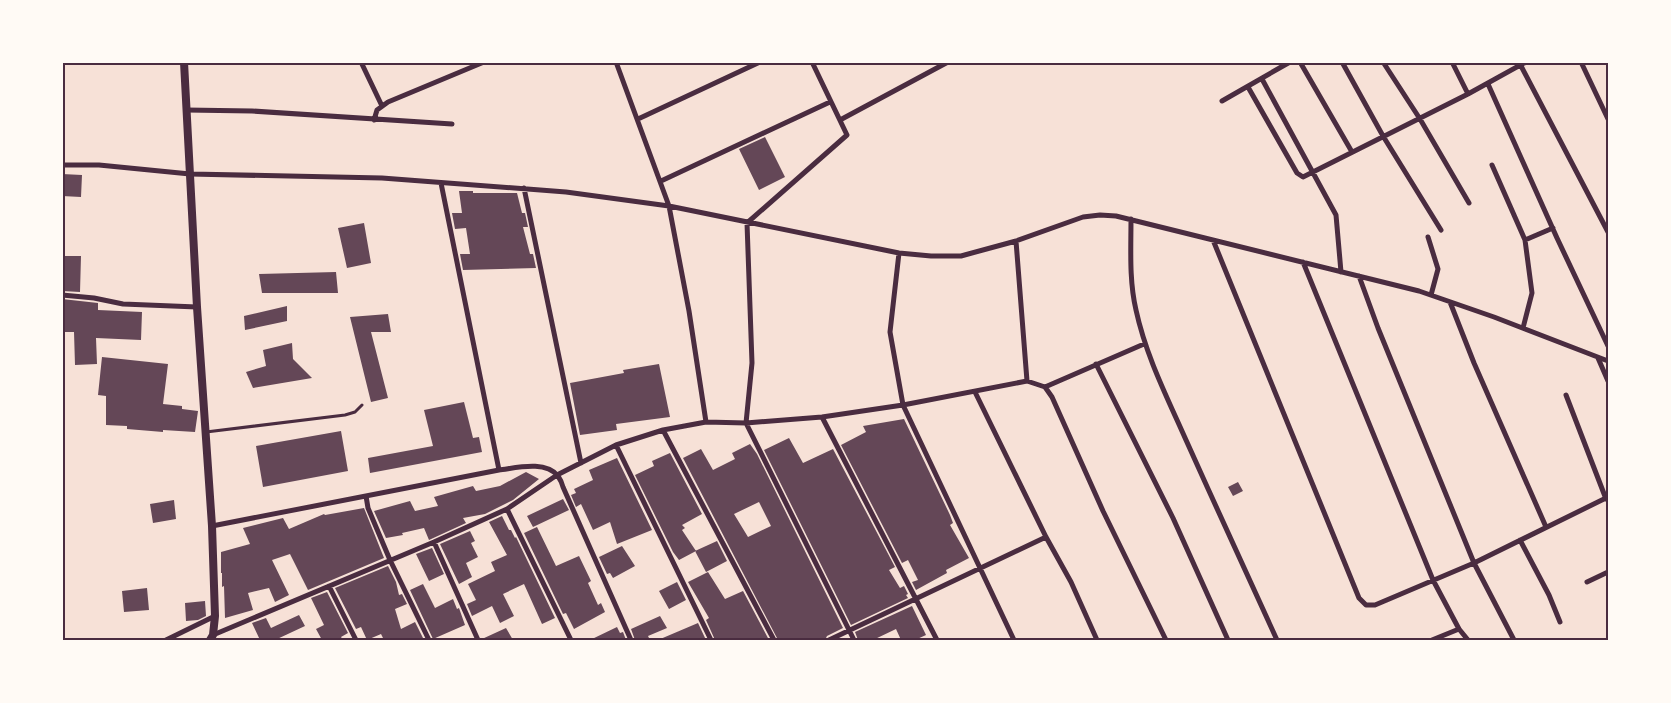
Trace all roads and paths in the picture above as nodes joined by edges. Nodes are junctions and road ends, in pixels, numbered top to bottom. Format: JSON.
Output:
{"nodes":[{"id":1,"x":184,"y":62,"type":"edge"},
{"id":2,"x":361,"y":62,"type":"edge"},
{"id":3,"x":484,"y":62,"type":"edge"},
{"id":4,"x":616,"y":62,"type":"edge"},
{"id":5,"x":760,"y":62,"type":"edge"},
{"id":6,"x":948,"y":62,"type":"edge"},
{"id":7,"x":1290,"y":62,"type":"edge"},
{"id":8,"x":1300,"y":62,"type":"edge"},
{"id":9,"x":1342,"y":62,"type":"edge"},
{"id":10,"x":1383,"y":62,"type":"edge"},
{"id":11,"x":1452,"y":62,"type":"edge"},
{"id":12,"x":1582,"y":62,"type":"edge"},
{"id":13,"x":815,"y":63,"type":"edge"},
{"id":14,"x":1522,"y":63,"type":"edge"},
{"id":15,"x":1262,"y":79,"type":"junction"},
{"id":16,"x":1488,"y":84,"type":"junction"},
{"id":17,"x":1248,"y":86,"type":"junction"},
{"id":18,"x":1468,"y":94,"type":"junction"},
{"id":19,"x":1222,"y":101,"type":"dead end"},
{"id":20,"x":830,"y":102,"type":"junction"},
{"id":21,"x":382,"y":106,"type":"junction"},
{"id":22,"x":186,"y":110,"type":"junction"},
{"id":23,"x":638,"y":119,"type":"junction"},
{"id":24,"x":1420,"y":119,"type":"junction"},
{"id":25,"x":1608,"y":119,"type":"edge"},
{"id":26,"x":374,"y":120,"type":"junction"},
{"id":27,"x":840,"y":120,"type":"junction"},
{"id":28,"x":452,"y":124,"type":"dead end"},
{"id":29,"x":1383,"y":136,"type":"junction"},
{"id":30,"x":1352,"y":152,"type":"junction"},
{"id":31,"x":62,"y":165,"type":"edge"},
{"id":32,"x":1492,"y":165,"type":"dead end"},
{"id":33,"x":1314,"y":172,"type":"junction"},
{"id":34,"x":190,"y":174,"type":"junction"},
{"id":35,"x":661,"y":181,"type":"junction"},
{"id":36,"x":441,"y":183,"type":"junction"},
{"id":37,"x":524,"y":188,"type":"junction"},
{"id":38,"x":1469,"y":203,"type":"dead end"},
{"id":39,"x":670,"y":206,"type":"junction"},
{"id":40,"x":1130,"y":219,"type":"junction"},
{"id":41,"x":747,"y":223,"type":"junction"},
{"id":42,"x":1553,"y":228,"type":"junction"},
{"id":43,"x":1441,"y":230,"type":"dead end"},
{"id":44,"x":1608,"y":232,"type":"edge"},
{"id":45,"x":1428,"y":237,"type":"dead end"},
{"id":46,"x":1213,"y":240,"type":"junction"},
{"id":47,"x":1525,"y":240,"type":"junction"},
{"id":48,"x":1016,"y":241,"type":"junction"},
{"id":49,"x":899,"y":253,"type":"junction"},
{"id":50,"x":1303,"y":262,"type":"junction"},
{"id":51,"x":1341,"y":272,"type":"junction"},
{"id":52,"x":1359,"y":276,"type":"junction"},
{"id":53,"x":62,"y":295,"type":"edge"},
{"id":54,"x":1431,"y":295,"type":"junction"},
{"id":55,"x":1450,"y":302,"type":"junction"},
{"id":56,"x":197,"y":307,"type":"junction"},
{"id":57,"x":1523,"y":328,"type":"junction"},
{"id":58,"x":1144,"y":344,"type":"junction"},
{"id":59,"x":1608,"y":346,"type":"edge"},
{"id":60,"x":1598,"y":358,"type":"junction"},
{"id":61,"x":1608,"y":361,"type":"edge"},
{"id":62,"x":1096,"y":364,"type":"junction"},
{"id":63,"x":1027,"y":381,"type":"junction"},
{"id":64,"x":1608,"y":381,"type":"edge"},
{"id":65,"x":1045,"y":387,"type":"junction"},
{"id":66,"x":975,"y":392,"type":"junction"},
{"id":67,"x":1566,"y":396,"type":"dead end"},
{"id":68,"x":362,"y":405,"type":"dead end"},
{"id":69,"x":903,"y":405,"type":"junction"},
{"id":70,"x":822,"y":417,"type":"junction"},
{"id":71,"x":706,"y":422,"type":"junction"},
{"id":72,"x":746,"y":423,"type":"junction"},
{"id":73,"x":662,"y":430,"type":"junction"},
{"id":74,"x":206,"y":432,"type":"junction"},
{"id":75,"x":616,"y":445,"type":"junction"},
{"id":76,"x":581,"y":463,"type":"junction"},
{"id":77,"x":499,"y":470,"type":"junction"},
{"id":78,"x":557,"y":475,"type":"junction"},
{"id":79,"x":366,"y":496,"type":"junction"},
{"id":80,"x":1607,"y":498,"type":"edge"},
{"id":81,"x":507,"y":509,"type":"junction"},
{"id":82,"x":212,"y":526,"type":"junction"},
{"id":83,"x":1546,"y":527,"type":"junction"},
{"id":84,"x":1046,"y":537,"type":"junction"},
{"id":85,"x":1520,"y":540,"type":"junction"},
{"id":86,"x":434,"y":542,"type":"junction"},
{"id":87,"x":390,"y":560,"type":"junction"},
{"id":88,"x":1474,"y":563,"type":"junction"},
{"id":89,"x":980,"y":569,"type":"junction"},
{"id":90,"x":1608,"y":572,"type":"edge"},
{"id":91,"x":1433,"y":580,"type":"junction"},
{"id":92,"x":1587,"y":582,"type":"dead end"},
{"id":93,"x":328,"y":586,"type":"junction"},
{"id":94,"x":915,"y":598,"type":"junction"},
{"id":95,"x":215,"y":616,"type":"junction"},
{"id":96,"x":1560,"y":622,"type":"dead end"},
{"id":97,"x":1459,"y":630,"type":"junction"},
{"id":98,"x":849,"y":631,"type":"junction"},
{"id":99,"x":211,"y":638,"type":"edge"},
{"id":100,"x":166,"y":640,"type":"edge"},
{"id":101,"x":356,"y":640,"type":"edge"},
{"id":102,"x":429,"y":640,"type":"edge"},
{"id":103,"x":478,"y":640,"type":"edge"},
{"id":104,"x":572,"y":640,"type":"edge"},
{"id":105,"x":630,"y":640,"type":"edge"},
{"id":106,"x":711,"y":640,"type":"edge"},
{"id":107,"x":774,"y":640,"type":"edge"},
{"id":108,"x":829,"y":640,"type":"edge"},
{"id":109,"x":854,"y":640,"type":"edge"},
{"id":110,"x":937,"y":640,"type":"edge"},
{"id":111,"x":1014,"y":640,"type":"edge"},
{"id":112,"x":1097,"y":640,"type":"edge"},
{"id":113,"x":1166,"y":640,"type":"edge"},
{"id":114,"x":1228,"y":640,"type":"edge"},
{"id":115,"x":1277,"y":640,"type":"edge"},
{"id":116,"x":1433,"y":640,"type":"edge"},
{"id":117,"x":1468,"y":640,"type":"edge"},
{"id":118,"x":1514,"y":640,"type":"edge"}],
"edges":[{"from":1,"to":22,"type":"street"},
{"from":2,"to":21,"type":"street"},
{"from":3,"to":21,"type":"street"},
{"from":4,"to":23,"type":"street"},
{"from":5,"to":23,"type":"street"},
{"from":6,"to":27,"type":"street"},
{"from":7,"to":15,"type":"street"},
{"from":8,"to":30,"type":"street"},
{"from":9,"to":29,"type":"street"},
{"from":10,"to":24,"type":"street"},
{"from":11,"to":18,"type":"street"},
{"from":12,"to":25,"type":"street"},
{"from":13,"to":20,"type":"street"},
{"from":14,"to":16,"type":"street"},
{"from":14,"to":44,"type":"street"},
{"from":15,"to":17,"type":"street"},
{"from":15,"to":33,"type":"street"},
{"from":16,"to":18,"type":"street"},
{"from":16,"to":42,"type":"street"},
{"from":17,"to":19,"type":"street"},
{"from":17,"to":33,"type":"street"},
{"from":18,"to":24,"type":"street"},
{"from":20,"to":27,"type":"street"},
{"from":20,"to":35,"type":"street"},
{"from":21,"to":26,"type":"street"},
{"from":22,"to":26,"type":"street"},
{"from":22,"to":34,"type":"street"},
{"from":23,"to":35,"type":"street"},
{"from":24,"to":29,"type":"street"},
{"from":24,"to":38,"type":"street"},
{"from":26,"to":28,"type":"street"},
{"from":27,"to":41,"type":"street"},
{"from":29,"to":30,"type":"street"},
{"from":29,"to":43,"type":"street"},
{"from":30,"to":33,"type":"street"},
{"from":31,"to":34,"type":"street"},
{"from":32,"to":47,"type":"street"},
{"from":33,"to":51,"type":"street"},
{"from":34,"to":36,"type":"street"},
{"from":34,"to":56,"type":"street"},
{"from":35,"to":39,"type":"street"},
{"from":36,"to":37,"type":"street"},
{"from":36,"to":77,"type":"street"},
{"from":37,"to":39,"type":"street"},
{"from":37,"to":76,"type":"street"},
{"from":39,"to":41,"type":"street"},
{"from":39,"to":71,"type":"street"},
{"from":40,"to":46,"type":"street"},
{"from":40,"to":48,"type":"street"},
{"from":40,"to":58,"type":"street"},
{"from":41,"to":49,"type":"street"},
{"from":41,"to":72,"type":"street"},
{"from":42,"to":47,"type":"street"},
{"from":42,"to":59,"type":"street"},
{"from":45,"to":54,"type":"street"},
{"from":46,"to":50,"type":"street"},
{"from":46,"to":91,"type":"street"},
{"from":47,"to":57,"type":"street"},
{"from":48,"to":49,"type":"street"},
{"from":48,"to":63,"type":"street"},
{"from":49,"to":69,"type":"street"},
{"from":50,"to":51,"type":"street"},
{"from":50,"to":91,"type":"street"},
{"from":51,"to":52,"type":"street"},
{"from":52,"to":54,"type":"street"},
{"from":52,"to":88,"type":"street"},
{"from":53,"to":56,"type":"street"},
{"from":54,"to":55,"type":"street"},
{"from":55,"to":57,"type":"street"},
{"from":55,"to":83,"type":"street"},
{"from":56,"to":74,"type":"street"},
{"from":57,"to":60,"type":"street"},
{"from":58,"to":62,"type":"street"},
{"from":58,"to":115,"type":"street"},
{"from":60,"to":61,"type":"street"},
{"from":60,"to":64,"type":"street"},
{"from":62,"to":65,"type":"street"},
{"from":62,"to":114,"type":"street"},
{"from":63,"to":65,"type":"street"},
{"from":63,"to":66,"type":"street"},
{"from":65,"to":113,"type":"street"},
{"from":66,"to":69,"type":"street"},
{"from":66,"to":84,"type":"street"},
{"from":67,"to":80,"type":"street"},
{"from":68,"to":74,"type":"lane"},
{"from":69,"to":70,"type":"street"},
{"from":69,"to":89,"type":"street"},
{"from":70,"to":72,"type":"street"},
{"from":70,"to":94,"type":"street"},
{"from":71,"to":72,"type":"street"},
{"from":71,"to":73,"type":"street"},
{"from":72,"to":98,"type":"street"},
{"from":73,"to":75,"type":"street"},
{"from":73,"to":107,"type":"street"},
{"from":74,"to":82,"type":"street"},
{"from":75,"to":76,"type":"street"},
{"from":75,"to":106,"type":"street"},
{"from":76,"to":78,"type":"street"},
{"from":77,"to":78,"type":"street"},
{"from":77,"to":79,"type":"street"},
{"from":78,"to":81,"type":"street"},
{"from":78,"to":105,"type":"street"},
{"from":79,"to":82,"type":"street"},
{"from":79,"to":87,"type":"street"},
{"from":80,"to":83,"type":"street"},
{"from":81,"to":86,"type":"street"},
{"from":81,"to":104,"type":"street"},
{"from":82,"to":95,"type":"street"},
{"from":83,"to":85,"type":"street"},
{"from":84,"to":89,"type":"street"},
{"from":84,"to":112,"type":"street"},
{"from":85,"to":88,"type":"street"},
{"from":85,"to":96,"type":"street"},
{"from":86,"to":87,"type":"street"},
{"from":86,"to":103,"type":"street"},
{"from":87,"to":93,"type":"street"},
{"from":87,"to":102,"type":"street"},
{"from":88,"to":91,"type":"street"},
{"from":88,"to":118,"type":"street"},
{"from":89,"to":94,"type":"street"},
{"from":89,"to":111,"type":"street"},
{"from":90,"to":92,"type":"street"},
{"from":91,"to":97,"type":"street"},
{"from":93,"to":99,"type":"street"},
{"from":93,"to":101,"type":"street"},
{"from":94,"to":98,"type":"street"},
{"from":94,"to":110,"type":"street"},
{"from":95,"to":99,"type":"street"},
{"from":95,"to":100,"type":"street"},
{"from":97,"to":116,"type":"street"},
{"from":97,"to":117,"type":"street"},
{"from":98,"to":108,"type":"street"},
{"from":98,"to":109,"type":"street"}]}
